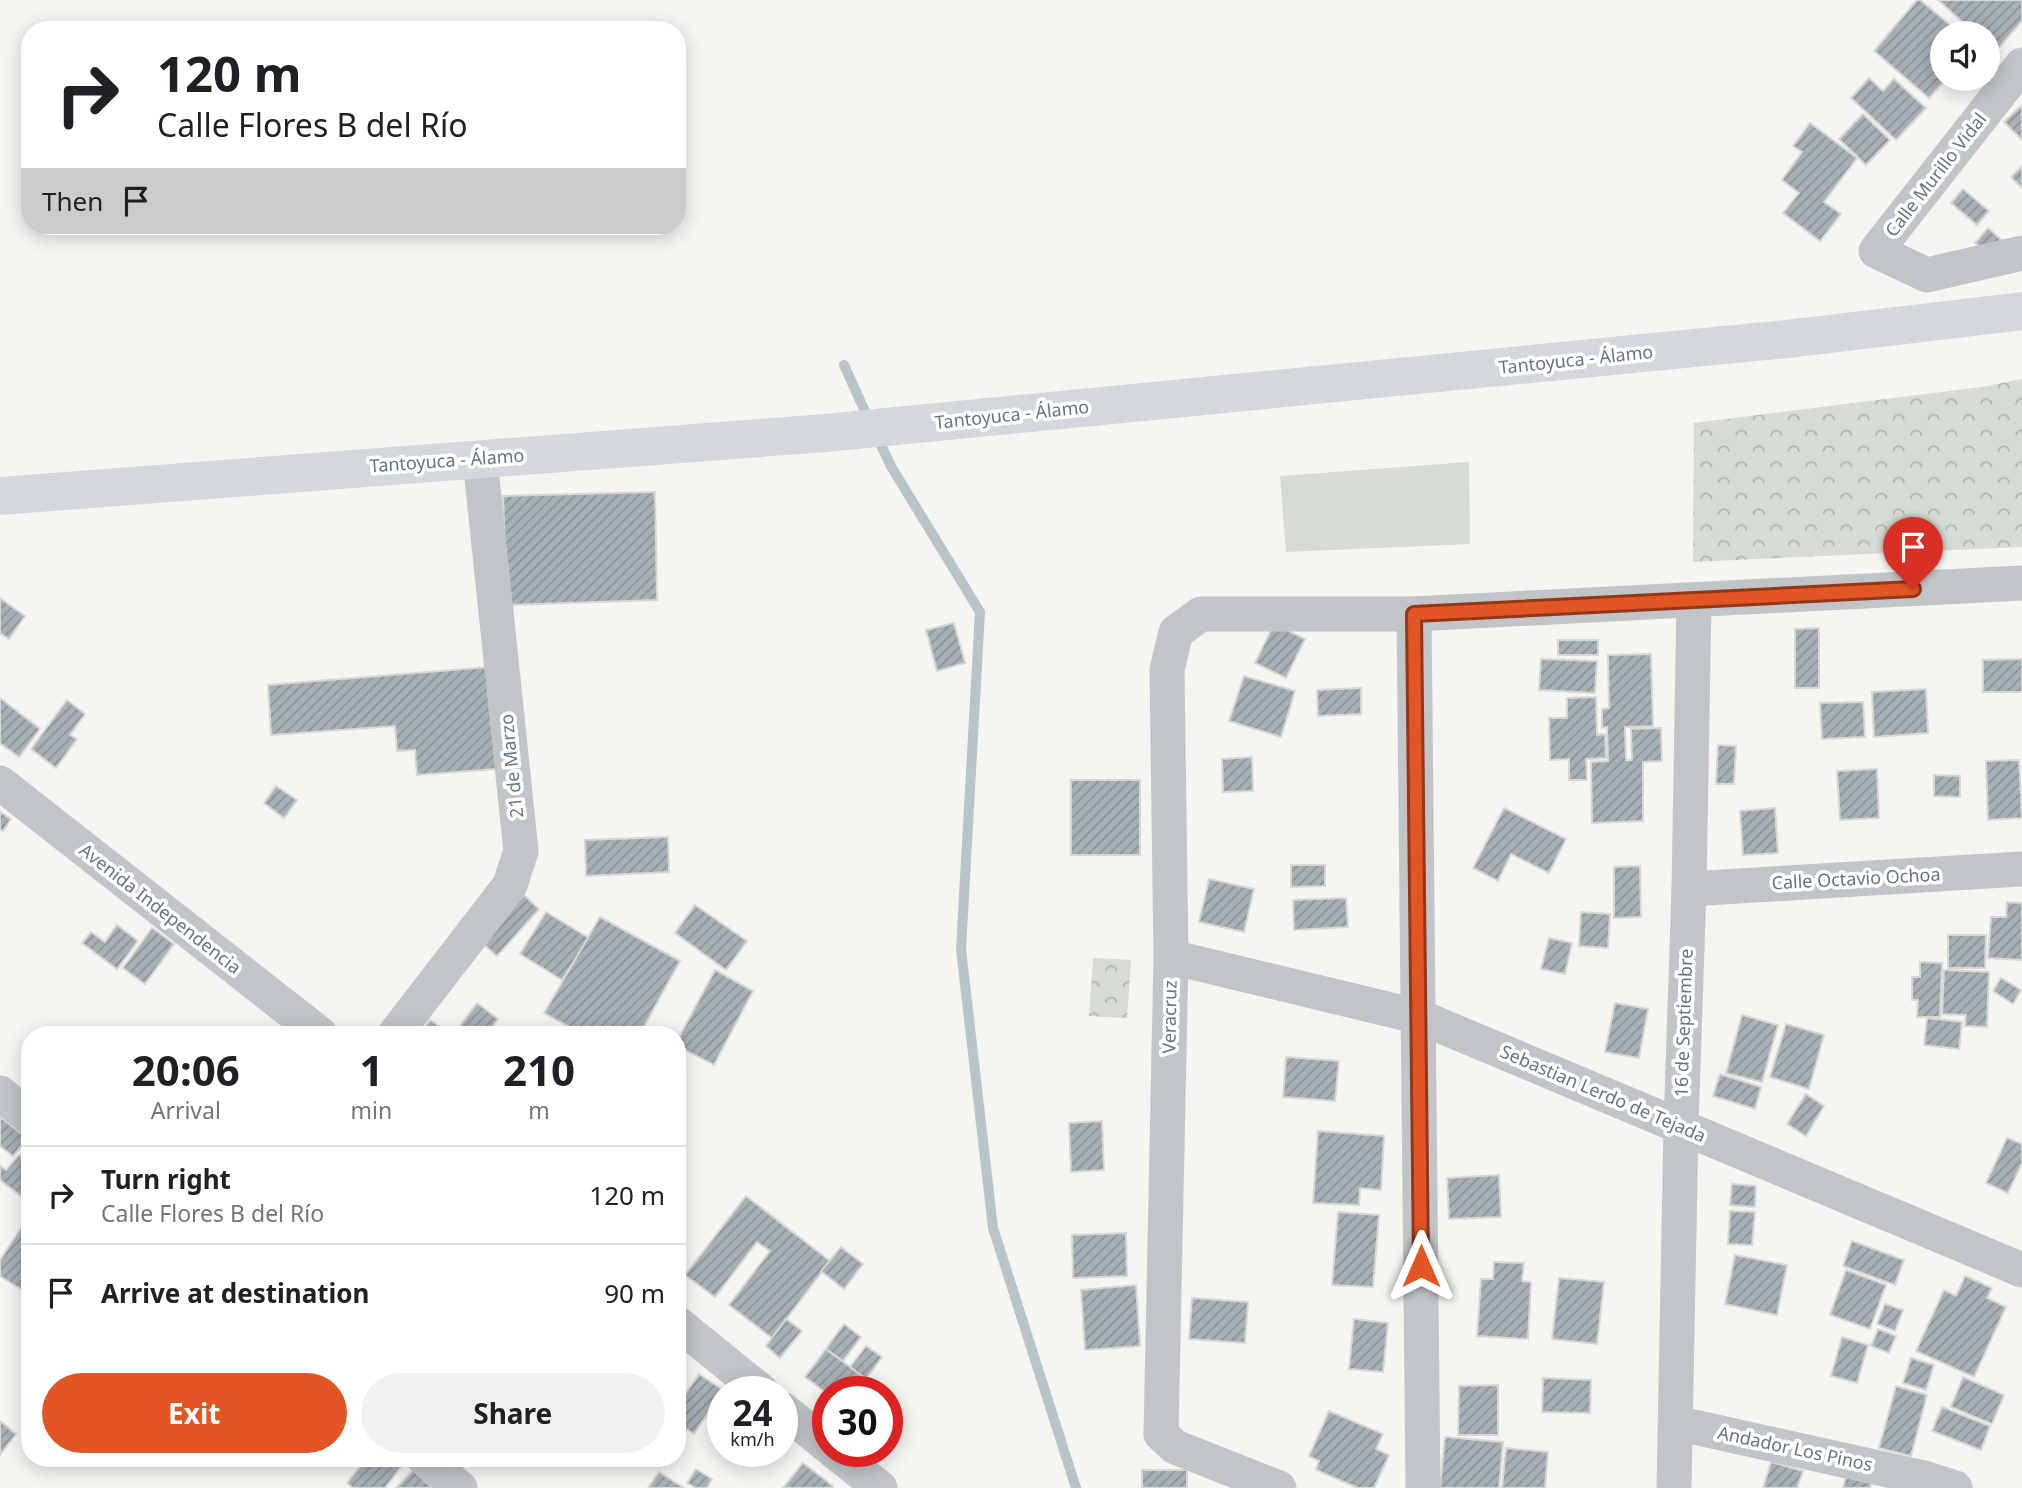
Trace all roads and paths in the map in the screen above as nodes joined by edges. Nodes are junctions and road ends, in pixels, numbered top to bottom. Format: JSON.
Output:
{"nodes":[{"id":1,"x":2022,"y":65,"type":"edge"},
{"id":2,"x":2022,"y":253,"type":"edge"},
{"id":3,"x":2022,"y":311,"type":"edge"},
{"id":4,"x":480,"y":459,"type":"junction"},
{"id":5,"x":0,"y":496,"type":"edge"},
{"id":6,"x":2022,"y":583,"type":"edge"},
{"id":7,"x":1694,"y":600,"type":"junction"},
{"id":8,"x":1414,"y":614,"type":"junction"},
{"id":9,"x":0,"y":783,"type":"edge"},
{"id":10,"x":2022,"y":869,"type":"edge"},
{"id":11,"x":1689,"y":889,"type":"junction"},
{"id":12,"x":1171,"y":957,"type":"junction"},
{"id":13,"x":1420,"y":1017,"type":"junction"},
{"id":14,"x":310,"y":1026,"type":"edge"},
{"id":15,"x":401,"y":1026,"type":"edge"},
{"id":16,"x":0,"y":1093,"type":"edge"},
{"id":17,"x":21,"y":1110,"type":"edge"},
{"id":18,"x":1681,"y":1126,"type":"junction"},
{"id":19,"x":2022,"y":1269,"type":"edge"},
{"id":20,"x":686,"y":1331,"type":"edge"},
{"id":21,"x":742,"y":1376,"type":"edge"},
{"id":22,"x":798,"y":1422,"type":"edge"},
{"id":23,"x":1676,"y":1423,"type":"junction"},
{"id":24,"x":812,"y":1433,"type":"edge"},
{"id":25,"x":435,"y":1467,"type":"edge"},
{"id":26,"x":854,"y":1467,"type":"edge"},
{"id":27,"x":460,"y":1488,"type":"edge"},
{"id":28,"x":880,"y":1488,"type":"edge"},
{"id":29,"x":1279,"y":1488,"type":"edge"},
{"id":30,"x":1423,"y":1488,"type":"edge"},
{"id":31,"x":1674,"y":1488,"type":"edge"},
{"id":32,"x":1955,"y":1488,"type":"edge"}],
"edges":[{"from":1,"to":2,"type":"street","name":"Calle Murillo Vidal"},
{"from":3,"to":4,"type":"main road","name":"Tantoyuca - Álamo"},
{"from":4,"to":5,"type":"main road","name":"Tantoyuca - Álamo"},
{"from":4,"to":15,"type":"street","name":"21 de Marzo"},
{"from":6,"to":7,"type":"street"},
{"from":7,"to":8,"type":"street"},
{"from":7,"to":11,"type":"street","name":"16 de Septiembre"},
{"from":8,"to":12,"type":"street","name":"Veracruz"},
{"from":8,"to":13,"type":"street"},
{"from":9,"to":14,"type":"street","name":"Avenida Independencia"},
{"from":10,"to":11,"type":"street","name":"Calle Octavio Ochoa"},
{"from":11,"to":18,"type":"street","name":"16 de Septiembre"},
{"from":12,"to":13,"type":"street","name":"Sebastian Lerdo de Tejada"},
{"from":12,"to":29,"type":"street","name":"Veracruz"},
{"from":13,"to":18,"type":"street","name":"Sebastian Lerdo de Tejada"},
{"from":13,"to":30,"type":"street"},
{"from":16,"to":17,"type":"street"},
{"from":18,"to":19,"type":"street","name":"Sebastian Lerdo de Tejada"},
{"from":18,"to":23,"type":"street","name":"16 de Septiembre"},
{"from":20,"to":21,"type":"street"},
{"from":22,"to":24,"type":"street"},
{"from":23,"to":31,"type":"street","name":"16 de Septiembre"},
{"from":23,"to":32,"type":"street","name":"Andador Los Pinos"},
{"from":25,"to":27,"type":"street"},
{"from":26,"to":28,"type":"street"}]}
